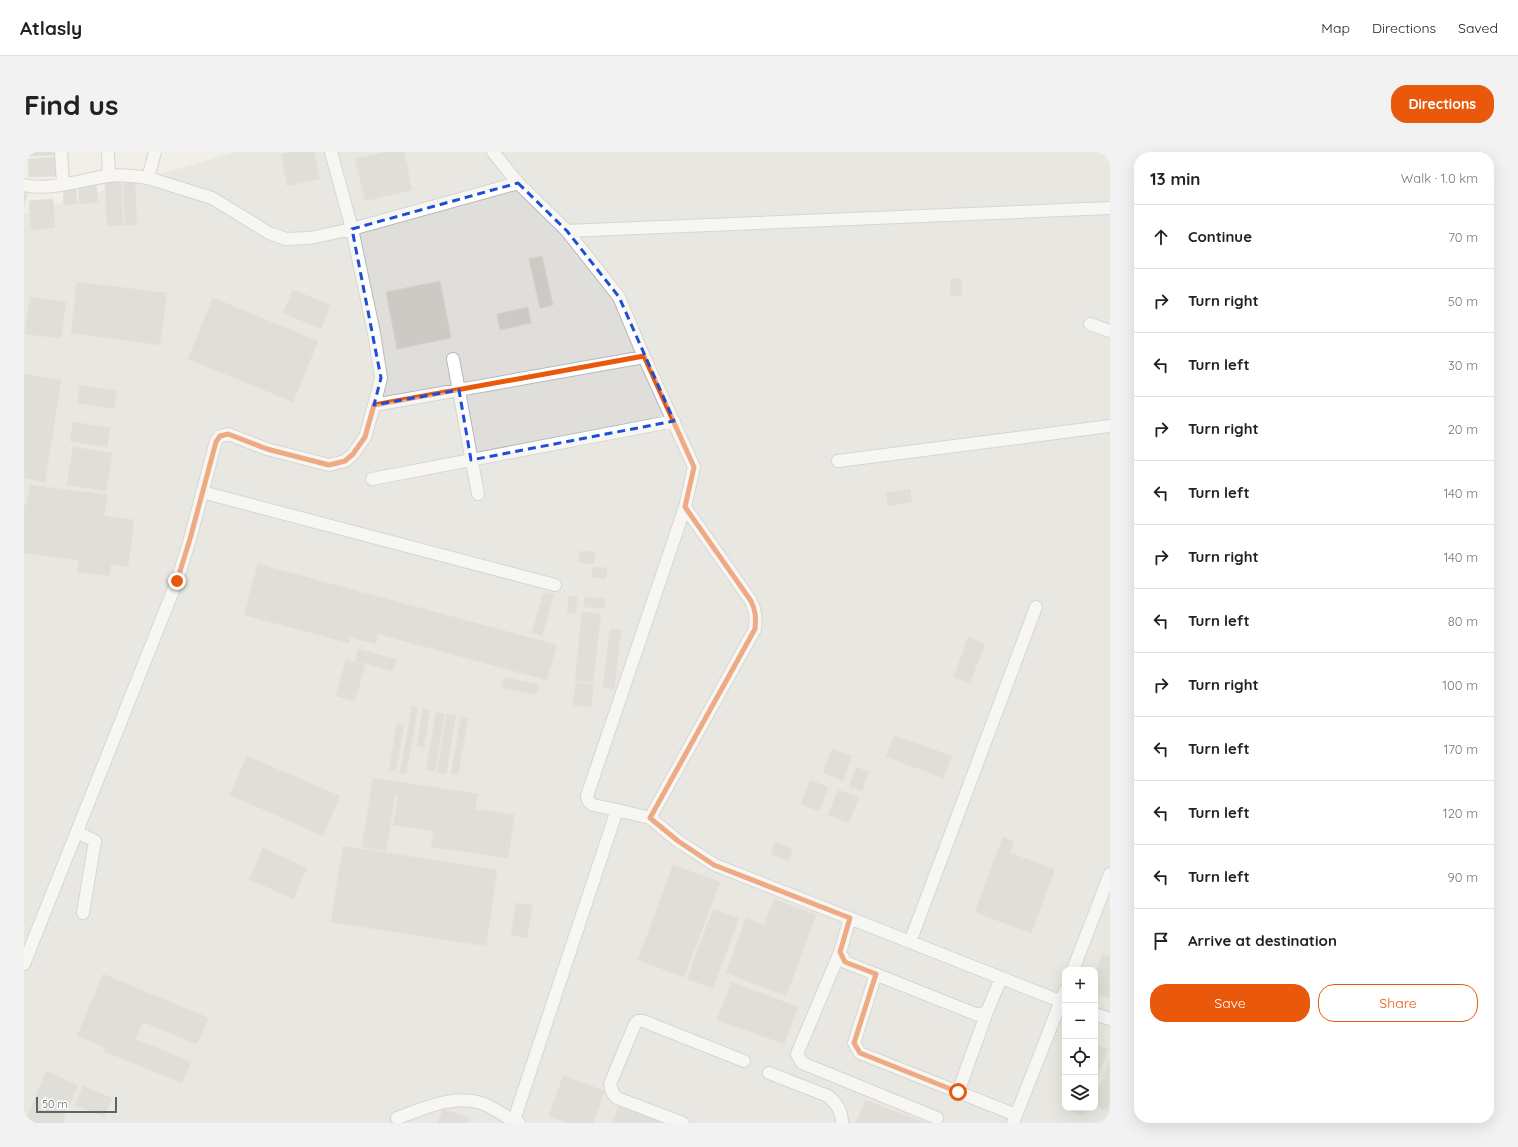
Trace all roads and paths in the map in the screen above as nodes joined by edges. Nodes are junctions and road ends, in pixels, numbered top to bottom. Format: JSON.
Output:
{"nodes":[{"id":1,"x":61,"y":152,"type":"edge"},
{"id":2,"x":108,"y":152,"type":"edge"},
{"id":3,"x":155,"y":152,"type":"edge"},
{"id":4,"x":331,"y":152,"type":"edge"},
{"id":5,"x":493,"y":152,"type":"edge"},
{"id":6,"x":110,"y":176,"type":"junction"},
{"id":7,"x":148,"y":178,"type":"junction"},
{"id":8,"x":518,"y":183,"type":"junction"},
{"id":9,"x":63,"y":184,"type":"junction"},
{"id":10,"x":24,"y":185,"type":"edge"},
{"id":11,"x":1110,"y":208,"type":"edge"},
{"id":12,"x":352,"y":229,"type":"junction"},
{"id":13,"x":567,"y":231,"type":"junction"},
{"id":14,"x":1090,"y":324,"type":"dead end"},
{"id":15,"x":1110,"y":331,"type":"edge"},
{"id":16,"x":644,"y":356,"type":"junction"},
{"id":17,"x":453,"y":359,"type":"dead end"},
{"id":18,"x":459,"y":390,"type":"junction"},
{"id":19,"x":374,"y":405,"type":"junction"},
{"id":20,"x":674,"y":421,"type":"junction"},
{"id":21,"x":1110,"y":426,"type":"edge"},
{"id":22,"x":471,"y":460,"type":"junction"},
{"id":23,"x":838,"y":461,"type":"dead end"},
{"id":24,"x":372,"y":479,"type":"dead end"},
{"id":25,"x":202,"y":492,"type":"junction"},
{"id":26,"x":478,"y":494,"type":"dead end"},
{"id":27,"x":685,"y":507,"type":"junction"},
{"id":28,"x":555,"y":585,"type":"dead end"},
{"id":29,"x":1036,"y":608,"type":"dead end"},
{"id":30,"x":617,"y":810,"type":"junction"},
{"id":31,"x":650,"y":818,"type":"junction"},
{"id":32,"x":77,"y":832,"type":"junction"},
{"id":33,"x":1110,"y":874,"type":"edge"},
{"id":34,"x":83,"y":913,"type":"dead end"},
{"id":35,"x":850,"y":918,"type":"junction"},
{"id":36,"x":910,"y":942,"type":"junction"},
{"id":37,"x":840,"y":952,"type":"junction"},
{"id":38,"x":24,"y":964,"type":"edge"},
{"id":39,"x":1074,"y":967,"type":"edge"},
{"id":40,"x":876,"y":974,"type":"junction"},
{"id":41,"x":1001,"y":978,"type":"junction"},
{"id":42,"x":1062,"y":997,"type":"edge"},
{"id":43,"x":1062,"y":1003,"type":"edge"},
{"id":44,"x":987,"y":1012,"type":"junction"},
{"id":45,"x":1098,"y":1015,"type":"edge"},
{"id":46,"x":1110,"y":1020,"type":"edge"},
{"id":47,"x":744,"y":1061,"type":"dead end"},
{"id":48,"x":769,"y":1073,"type":"dead end"},
{"id":49,"x":958,"y":1092,"type":"junction"},
{"id":50,"x":397,"y":1118,"type":"dead end"},
{"id":51,"x":937,"y":1118,"type":"dead end"},
{"id":52,"x":1014,"y":1119,"type":"edge"},
{"id":53,"x":515,"y":1122,"type":"edge"},
{"id":54,"x":683,"y":1123,"type":"edge"},
{"id":55,"x":842,"y":1123,"type":"edge"}],
"edges":[{"from":1,"to":9,"type":"street"},
{"from":2,"to":6,"type":"street"},
{"from":3,"to":7,"type":"street"},
{"from":4,"to":12,"type":"street"},
{"from":5,"to":8,"type":"street"},
{"from":6,"to":7,"type":"street"},
{"from":6,"to":9,"type":"street"},
{"from":7,"to":12,"type":"street"},
{"from":8,"to":12,"type":"street"},
{"from":8,"to":13,"type":"street"},
{"from":9,"to":10,"type":"street"},
{"from":11,"to":13,"type":"street"},
{"from":12,"to":19,"type":"street"},
{"from":13,"to":16,"type":"street"},
{"from":14,"to":15,"type":"street"},
{"from":16,"to":18,"type":"street"},
{"from":16,"to":20,"type":"street"},
{"from":17,"to":18,"type":"street"},
{"from":18,"to":19,"type":"street"},
{"from":18,"to":22,"type":"street"},
{"from":19,"to":25,"type":"street"},
{"from":20,"to":22,"type":"street"},
{"from":20,"to":27,"type":"street"},
{"from":21,"to":23,"type":"street"},
{"from":22,"to":24,"type":"street"},
{"from":22,"to":26,"type":"street"},
{"from":25,"to":28,"type":"street"},
{"from":25,"to":32,"type":"street"},
{"from":27,"to":30,"type":"street"},
{"from":27,"to":31,"type":"street"},
{"from":29,"to":36,"type":"street"},
{"from":30,"to":31,"type":"street"},
{"from":30,"to":53,"type":"street"},
{"from":31,"to":35,"type":"street"},
{"from":32,"to":34,"type":"street"},
{"from":32,"to":38,"type":"street"},
{"from":33,"to":39,"type":"street"},
{"from":35,"to":36,"type":"street"},
{"from":35,"to":37,"type":"street"},
{"from":36,"to":41,"type":"street"},
{"from":37,"to":40,"type":"street"},
{"from":37,"to":51,"type":"street"},
{"from":40,"to":44,"type":"street"},
{"from":40,"to":49,"type":"street"},
{"from":41,"to":42,"type":"street"},
{"from":41,"to":44,"type":"street"},
{"from":43,"to":52,"type":"street"},
{"from":44,"to":49,"type":"street"},
{"from":45,"to":46,"type":"street"},
{"from":47,"to":54,"type":"street"},
{"from":48,"to":55,"type":"street"},
{"from":49,"to":52,"type":"street"},
{"from":50,"to":53,"type":"street"}]}
